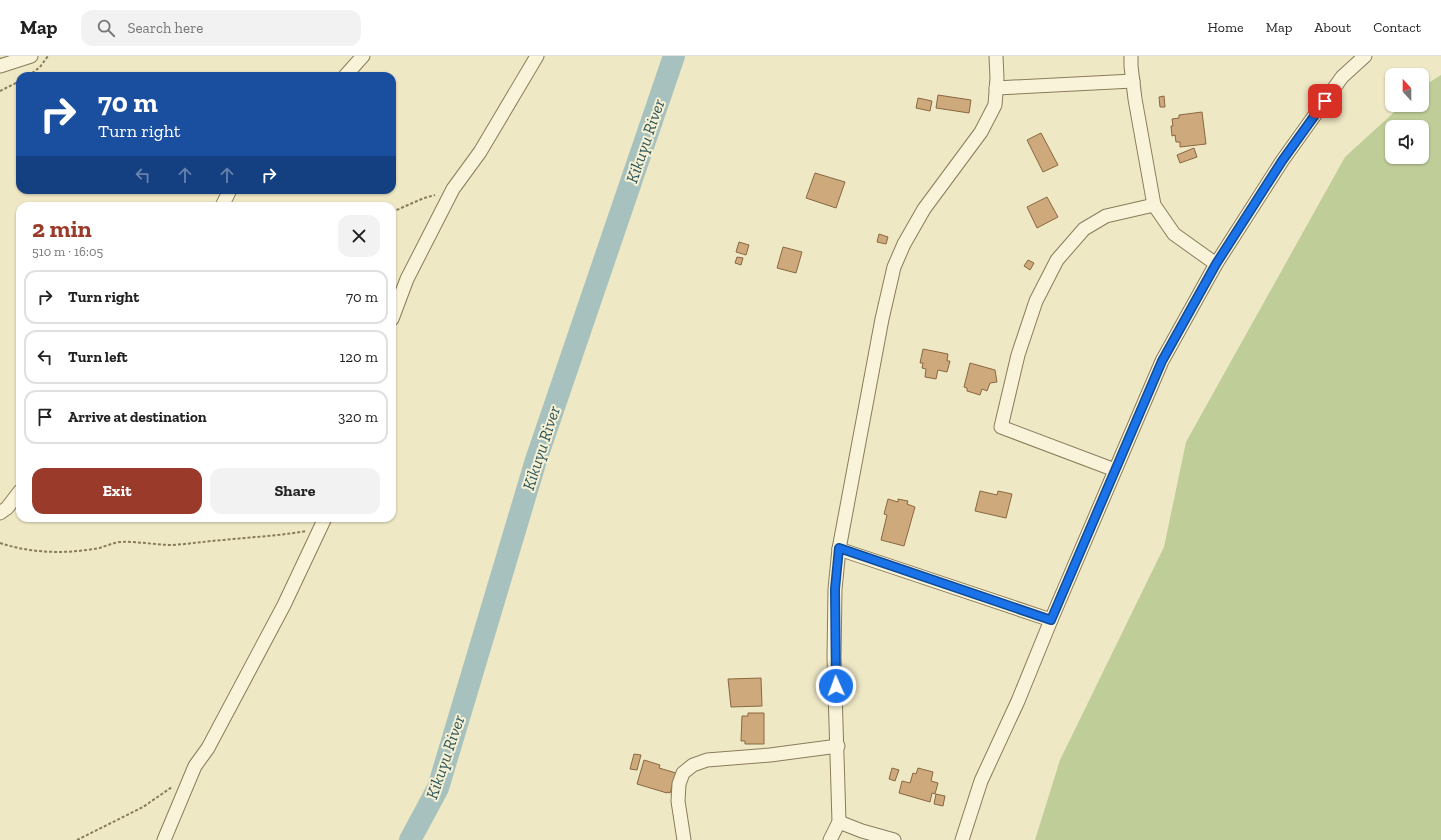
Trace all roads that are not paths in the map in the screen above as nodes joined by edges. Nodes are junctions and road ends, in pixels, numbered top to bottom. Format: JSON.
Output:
{"nodes":[{"id":1,"x":31,"y":56,"type":"edge"},
{"id":2,"x":363,"y":56,"type":"edge"},
{"id":3,"x":537,"y":56,"type":"edge"},
{"id":4,"x":996,"y":56,"type":"edge"},
{"id":5,"x":1131,"y":56,"type":"edge"},
{"id":6,"x":1365,"y":56,"type":"edge"},
{"id":7,"x":0,"y":66,"type":"edge"},
{"id":8,"x":349,"y":72,"type":"edge"},
{"id":9,"x":1133,"y":81,"type":"junction"},
{"id":10,"x":996,"y":88,"type":"junction"},
{"id":11,"x":1154,"y":205,"type":"junction"},
{"id":12,"x":1216,"y":264,"type":"junction"},
{"id":13,"x":396,"y":308,"type":"edge"},
{"id":14,"x":1115,"y":470,"type":"junction"},
{"id":15,"x":16,"y":496,"type":"edge"},
{"id":16,"x":0,"y":513,"type":"edge"},
{"id":17,"x":322,"y":523,"type":"edge"},
{"id":18,"x":839,"y":548,"type":"junction"},
{"id":19,"x":1051,"y":620,"type":"junction"},
{"id":20,"x":838,"y":746,"type":"junction"},
{"id":21,"x":839,"y":822,"type":"junction"},
{"id":22,"x":164,"y":840,"type":"edge"},
{"id":23,"x":684,"y":840,"type":"edge"},
{"id":24,"x":830,"y":840,"type":"edge"},
{"id":25,"x":894,"y":840,"type":"edge"},
{"id":26,"x":962,"y":840,"type":"edge"}],
"edges":[{"from":1,"to":7,"type":"street"},
{"from":2,"to":8,"type":"street"},
{"from":3,"to":13,"type":"street"},
{"from":4,"to":10,"type":"street"},
{"from":5,"to":9,"type":"street"},
{"from":6,"to":12,"type":"street"},
{"from":9,"to":10,"type":"street"},
{"from":9,"to":11,"type":"street"},
{"from":10,"to":18,"type":"street"},
{"from":11,"to":12,"type":"street"},
{"from":11,"to":14,"type":"street"},
{"from":12,"to":14,"type":"street"},
{"from":14,"to":19,"type":"street"},
{"from":15,"to":16,"type":"street"},
{"from":17,"to":22,"type":"street"},
{"from":18,"to":19,"type":"street"},
{"from":18,"to":20,"type":"street"},
{"from":19,"to":26,"type":"street"},
{"from":20,"to":21,"type":"street"},
{"from":20,"to":23,"type":"street"},
{"from":21,"to":24,"type":"street"},
{"from":21,"to":25,"type":"street"}]}
